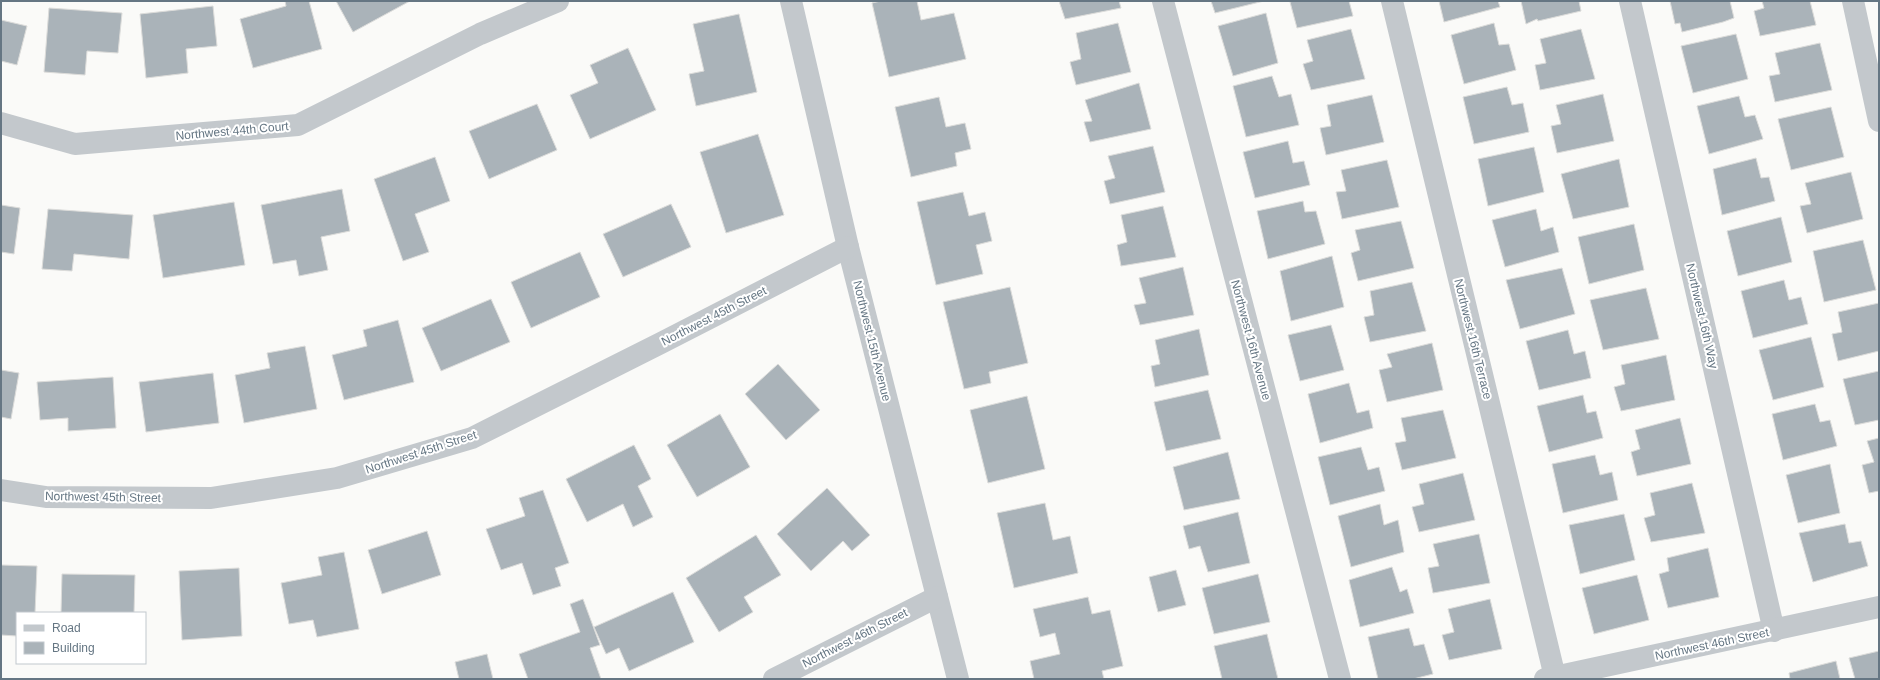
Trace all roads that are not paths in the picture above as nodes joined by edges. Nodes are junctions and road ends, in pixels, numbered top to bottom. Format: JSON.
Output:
{"nodes":[{"id":1,"x":558,"y":1,"type":"edge"},
{"id":2,"x":791,"y":1,"type":"edge"},
{"id":3,"x":1163,"y":1,"type":"edge"},
{"id":4,"x":1392,"y":1,"type":"edge"},
{"id":5,"x":1630,"y":1,"type":"edge"},
{"id":6,"x":1853,"y":1,"type":"edge"},
{"id":7,"x":1879,"y":121,"type":"edge"},
{"id":8,"x":1,"y":123,"type":"edge"},
{"id":9,"x":848,"y":247,"type":"junction"},
{"id":10,"x":1,"y":490,"type":"edge"},
{"id":11,"x":937,"y":596,"type":"junction"},
{"id":12,"x":1879,"y":607,"type":"edge"},
{"id":13,"x":1774,"y":631,"type":"junction"},
{"id":14,"x":1550,"y":678,"type":"edge"},
{"id":15,"x":774,"y":679,"type":"edge"},
{"id":16,"x":958,"y":679,"type":"edge"},
{"id":17,"x":1340,"y":679,"type":"edge"}],
"edges":[{"from":1,"to":8,"type":"street","name":"Northwest 44th Court"},
{"from":2,"to":9,"type":"street","name":"Northwest 15th Avenue"},
{"from":3,"to":17,"type":"street","name":"Northwest 16th Avenue"},
{"from":4,"to":14,"type":"street","name":"Northwest 16th Terrace"},
{"from":5,"to":13,"type":"street","name":"Northwest 16th Way"},
{"from":6,"to":7,"type":"street"},
{"from":9,"to":10,"type":"street","name":"Northwest 45th Street"},
{"from":9,"to":11,"type":"street","name":"Northwest 15th Avenue"},
{"from":11,"to":15,"type":"street","name":"Northwest 46th Street"},
{"from":11,"to":16,"type":"street","name":"Northwest 15th Avenue"},
{"from":12,"to":13,"type":"street","name":"Northwest 46th Street"},
{"from":13,"to":14,"type":"street","name":"Northwest 46th Street"}]}
